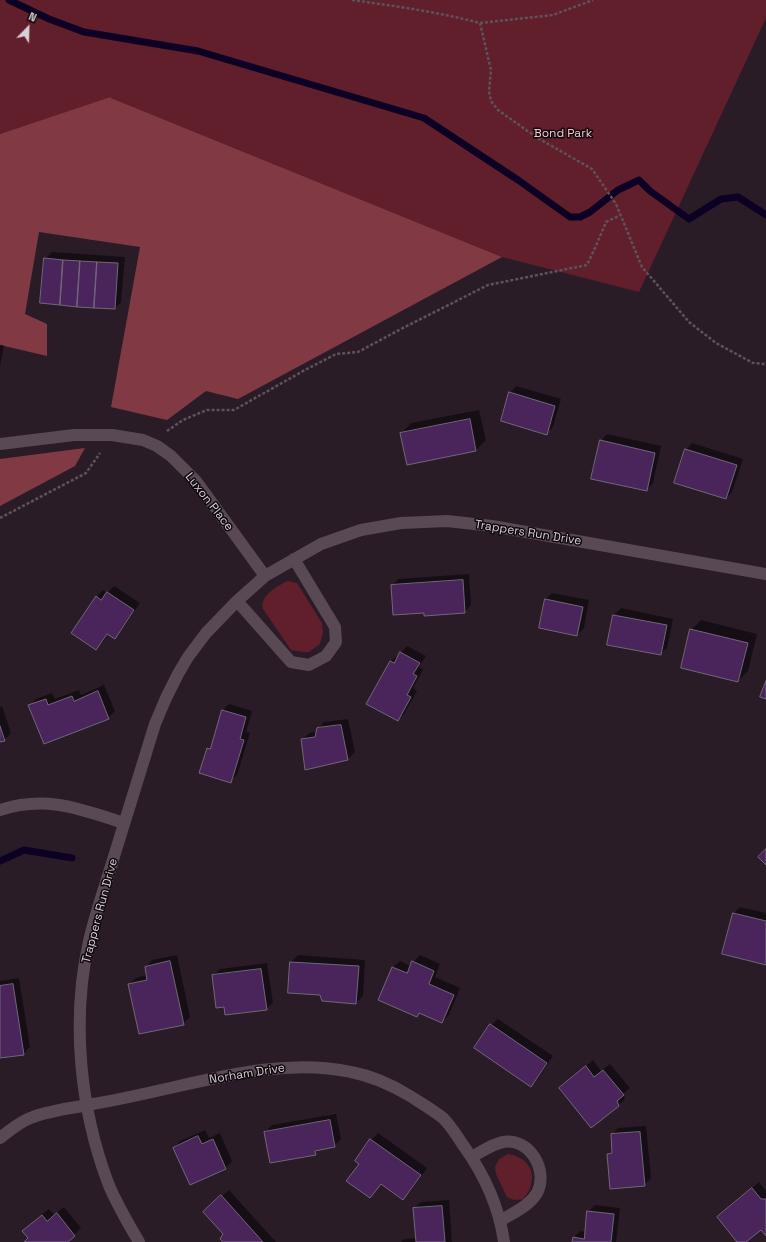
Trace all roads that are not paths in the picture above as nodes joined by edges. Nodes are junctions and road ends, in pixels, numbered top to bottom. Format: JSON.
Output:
{"nodes":[{"id":1,"x":0,"y":444,"type":"edge"},
{"id":2,"x":294,"y":559,"type":"junction"},
{"id":3,"x":766,"y":574,"type":"edge"},
{"id":4,"x":265,"y":576,"type":"junction"},
{"id":5,"x":237,"y":601,"type":"junction"},
{"id":6,"x":0,"y":810,"type":"edge"},
{"id":7,"x":124,"y":823,"type":"junction"},
{"id":8,"x":87,"y":1105,"type":"junction"},
{"id":9,"x":0,"y":1138,"type":"edge"},
{"id":10,"x":472,"y":1157,"type":"junction"},
{"id":11,"x":500,"y":1221,"type":"junction"},
{"id":12,"x":139,"y":1242,"type":"edge"},
{"id":13,"x":504,"y":1242,"type":"edge"}],
"edges":[{"from":1,"to":4,"type":"street","name":"Luxon Place"},
{"from":2,"to":3,"type":"street","name":"Trappers Run Drive"},
{"from":2,"to":4,"type":"street","name":"Trappers Run Drive"},
{"from":2,"to":5,"type":"street"},
{"from":4,"to":5,"type":"street","name":"Trappers Run Drive"},
{"from":5,"to":7,"type":"street","name":"Trappers Run Drive"},
{"from":6,"to":7,"type":"street"},
{"from":7,"to":8,"type":"street","name":"Trappers Run Drive"},
{"from":8,"to":9,"type":"street","name":"Norham Drive"},
{"from":8,"to":10,"type":"street","name":"Norham Drive"},
{"from":8,"to":12,"type":"street","name":"Trappers Run Drive"},
{"from":10,"to":11,"type":"street","name":"Norham Drive"},
{"from":10,"to":11,"type":"street"},
{"from":11,"to":13,"type":"street","name":"Norham Drive"}]}
